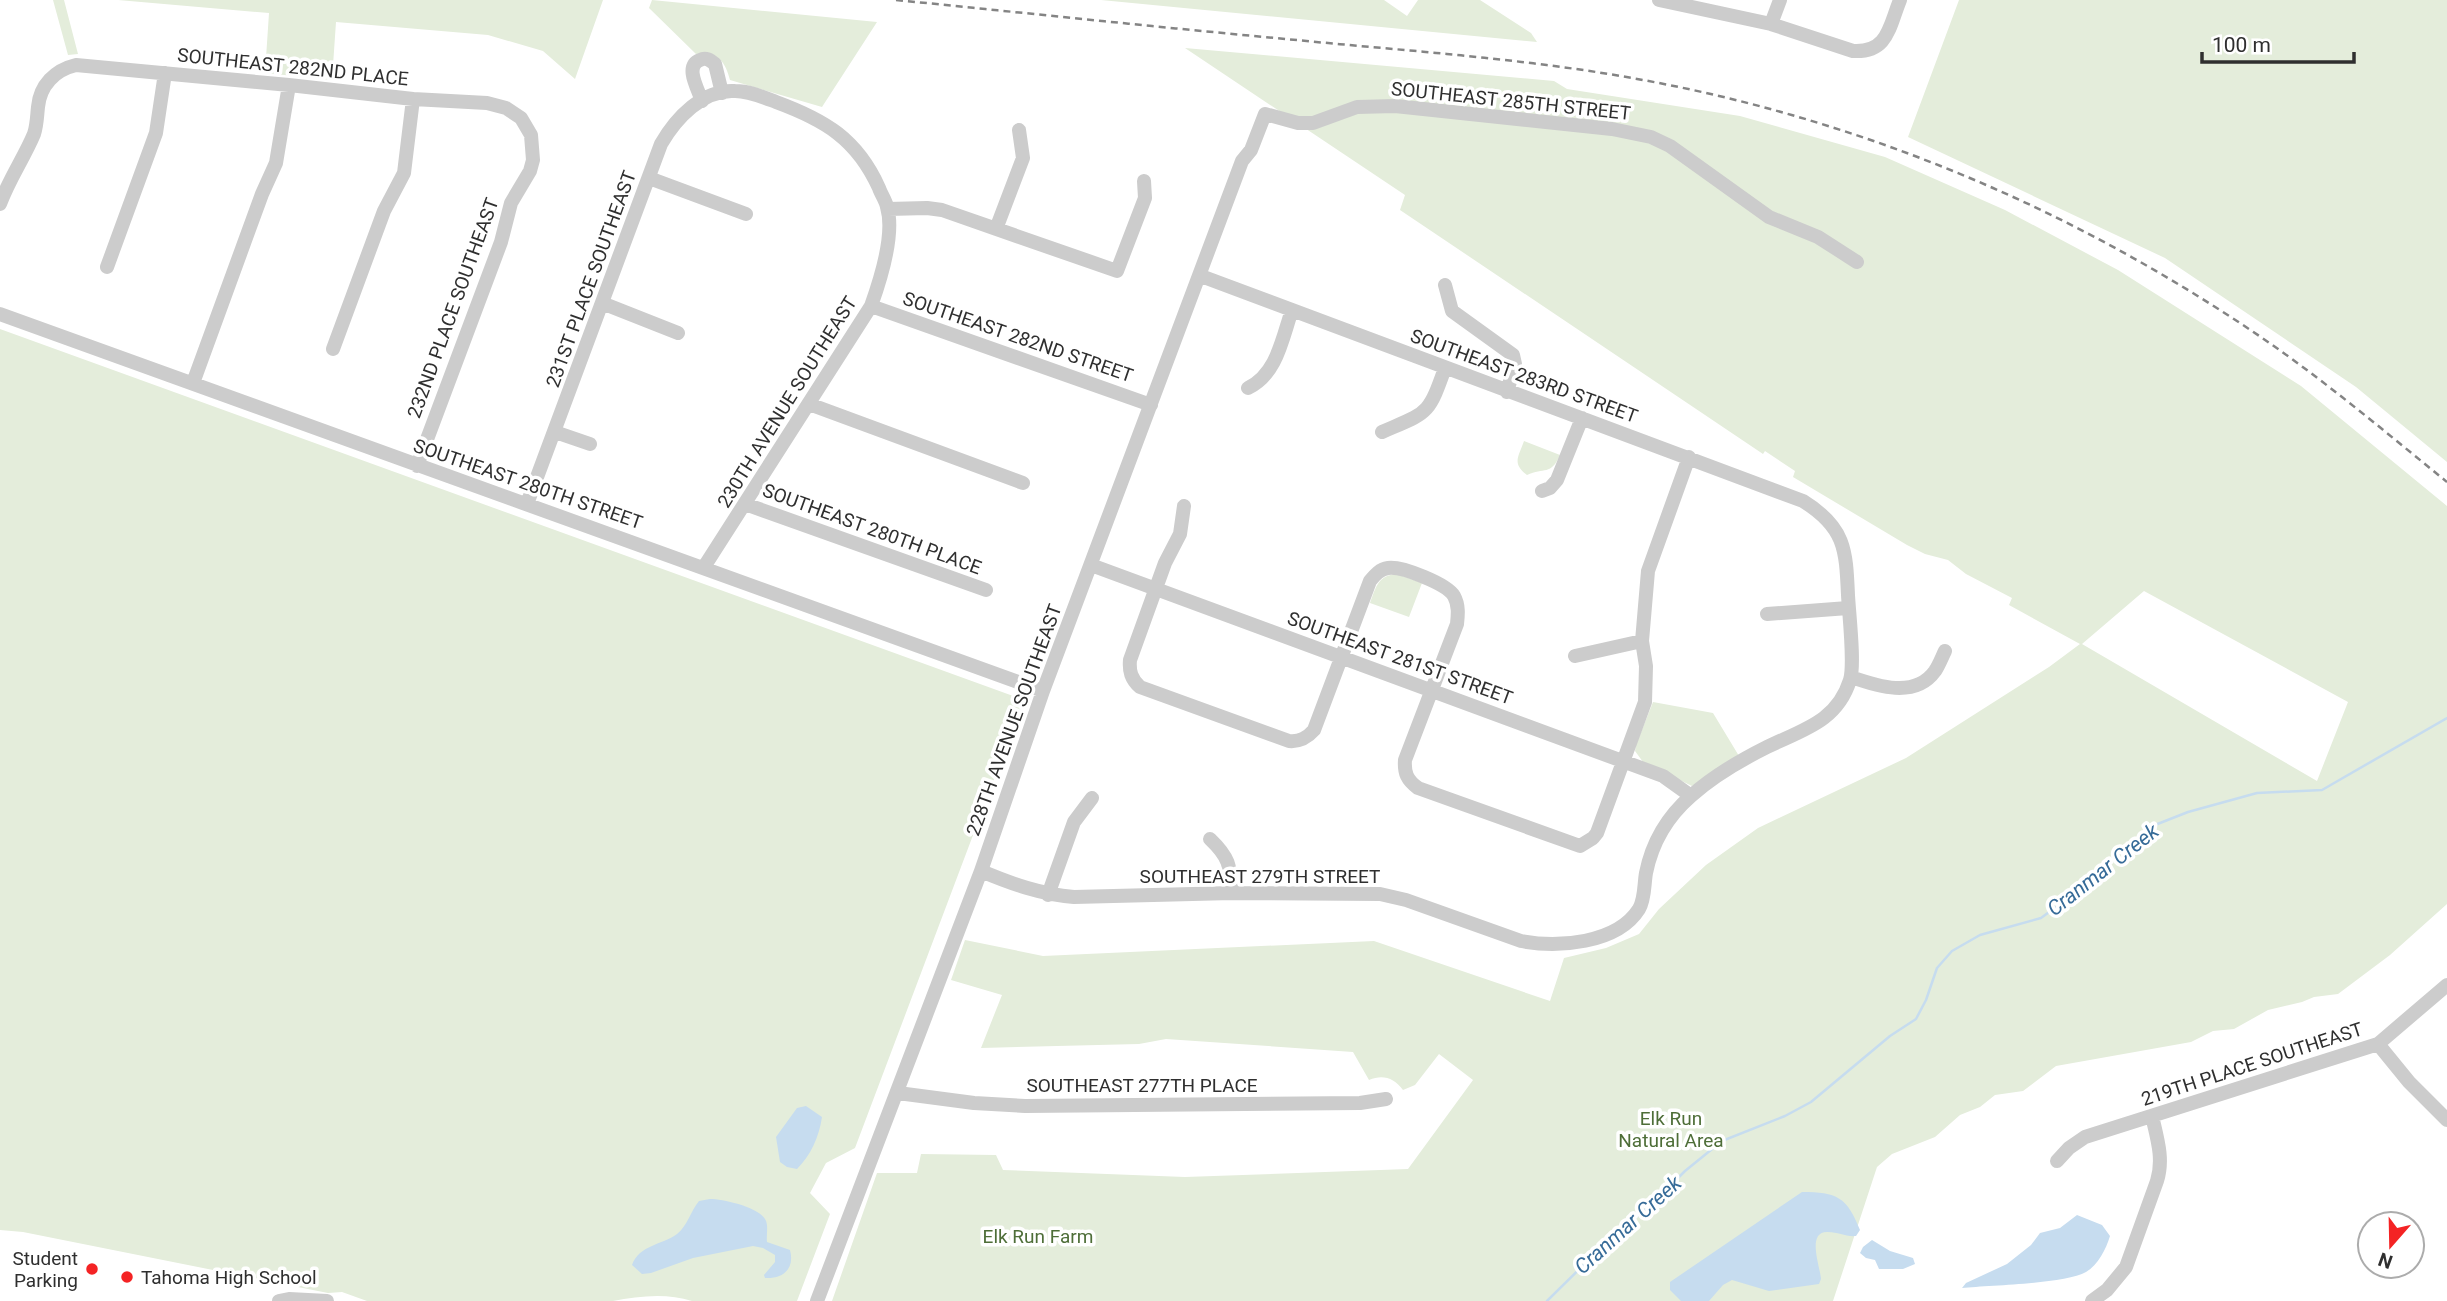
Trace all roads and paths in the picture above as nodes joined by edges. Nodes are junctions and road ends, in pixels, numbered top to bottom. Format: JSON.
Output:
{"nodes":[{"id":1,"x":1659,"y":0,"type":"edge"},
{"id":2,"x":1780,"y":0,"type":"edge"},
{"id":3,"x":1900,"y":0,"type":"edge"},
{"id":4,"x":1771,"y":24,"type":"junction"},
{"id":5,"x":165,"y":73,"type":"junction"},
{"id":6,"x":289,"y":85,"type":"junction"},
{"id":7,"x":722,"y":93,"type":"junction"},
{"id":8,"x":413,"y":99,"type":"junction"},
{"id":9,"x":702,"y":101,"type":"junction"},
{"id":10,"x":527,"y":126,"type":"joint"},
{"id":11,"x":1019,"y":130,"type":"dead end"},
{"id":12,"x":1242,"y":161,"type":"joint"},
{"id":13,"x":649,"y":177,"type":"junction"},
{"id":14,"x":1144,"y":181,"type":"dead end"},
{"id":15,"x":0,"y":204,"type":"edge"},
{"id":16,"x":888,"y":209,"type":"junction"},
{"id":17,"x":746,"y":214,"type":"dead end"},
{"id":18,"x":996,"y":229,"type":"junction"},
{"id":19,"x":1857,"y":262,"type":"dead end"},
{"id":20,"x":107,"y":267,"type":"dead end"},
{"id":21,"x":1200,"y":276,"type":"junction"},
{"id":22,"x":1445,"y":285,"type":"dead end"},
{"id":23,"x":602,"y":303,"type":"junction"},
{"id":24,"x":872,"y":306,"type":"junction"},
{"id":25,"x":1292,"y":310,"type":"junction"},
{"id":26,"x":0,"y":314,"type":"edge"},
{"id":27,"x":678,"y":333,"type":"dead end"},
{"id":28,"x":333,"y":349,"type":"dead end"},
{"id":29,"x":1444,"y":368,"type":"junction"},
{"id":30,"x":193,"y":383,"type":"junction"},
{"id":31,"x":1248,"y":388,"type":"dead end"},
{"id":32,"x":1507,"y":392,"type":"junction"},
{"id":33,"x":809,"y":404,"type":"junction"},
{"id":34,"x":1151,"y":405,"type":"junction"},
{"id":35,"x":1582,"y":418,"type":"junction"},
{"id":36,"x":555,"y":432,"type":"junction"},
{"id":37,"x":1382,"y":432,"type":"dead end"},
{"id":38,"x":590,"y":444,"type":"dead end"},
{"id":39,"x":1689,"y":457,"type":"junction"},
{"id":40,"x":417,"y":466,"type":"junction"},
{"id":41,"x":1023,"y":483,"type":"dead end"},
{"id":42,"x":1542,"y":491,"type":"dead end"},
{"id":43,"x":527,"y":504,"type":"junction"},
{"id":44,"x":745,"y":505,"type":"junction"},
{"id":45,"x":1184,"y":506,"type":"dead end"},
{"id":46,"x":1091,"y":565,"type":"junction"},
{"id":47,"x":704,"y":567,"type":"junction"},
{"id":48,"x":1155,"y":589,"type":"junction"},
{"id":49,"x":986,"y":590,"type":"dead end"},
{"id":50,"x":1849,"y":608,"type":"junction"},
{"id":51,"x":1767,"y":614,"type":"dead end"},
{"id":52,"x":1642,"y":642,"type":"junction"},
{"id":53,"x":1945,"y":651,"type":"dead end"},
{"id":54,"x":1575,"y":656,"type":"dead end"},
{"id":55,"x":1341,"y":657,"type":"junction"},
{"id":56,"x":1851,"y":677,"type":"junction"},
{"id":57,"x":1430,"y":690,"type":"junction"},
{"id":58,"x":1043,"y":691,"type":"junction"},
{"id":59,"x":1625,"y":761,"type":"junction"},
{"id":60,"x":1691,"y":796,"type":"junction"},
{"id":61,"x":1092,"y":798,"type":"dead end"},
{"id":62,"x":1210,"y":839,"type":"dead end"},
{"id":63,"x":981,"y":872,"type":"junction"},
{"id":64,"x":1232,"y":893,"type":"junction"},
{"id":65,"x":1048,"y":895,"type":"junction"},
{"id":66,"x":2447,"y":985,"type":"edge"},
{"id":67,"x":2378,"y":1044,"type":"junction"},
{"id":68,"x":898,"y":1093,"type":"junction"},
{"id":69,"x":1386,"y":1099,"type":"dead end"},
{"id":70,"x":2152,"y":1116,"type":"junction"},
{"id":71,"x":2447,"y":1120,"type":"edge"},
{"id":72,"x":2057,"y":1161,"type":"dead end"},
{"id":73,"x":820,"y":1298,"type":"edge"},
{"id":74,"x":279,"y":1301,"type":"edge"},
{"id":75,"x":327,"y":1301,"type":"edge"},
{"id":76,"x":2092,"y":1301,"type":"edge"}],
"edges":[{"from":1,"to":4,"type":"street"},
{"from":2,"to":4,"type":"street"},
{"from":3,"to":4,"type":"street"},
{"from":5,"to":6,"type":"street","name":"SOUTHEAST 282ND PLACE"},
{"from":5,"to":15,"type":"street","name":"SOUTHEAST 282ND PLACE"},
{"from":5,"to":20,"type":"street"},
{"from":6,"to":8,"type":"street","name":"SOUTHEAST 282ND PLACE"},
{"from":6,"to":30,"type":"street"},
{"from":7,"to":9,"type":"street","name":"231ST PLACE SOUTHEAST"},
{"from":7,"to":9,"type":"street"},
{"from":7,"to":16,"type":"street"},
{"from":8,"to":10,"type":"street","name":"SOUTHEAST 282ND PLACE"},
{"from":8,"to":28,"type":"street"},
{"from":9,"to":13,"type":"street","name":"231ST PLACE SOUTHEAST"},
{"from":10,"to":40,"type":"street","name":"232ND PLACE SOUTHEAST"},
{"from":11,"to":18,"type":"street"},
{"from":12,"to":19,"type":"street","name":"SOUTHEAST 285TH STREET"},
{"from":12,"to":21,"type":"street","name":"228TH AVENUE SOUTHEAST"},
{"from":13,"to":17,"type":"street"},
{"from":13,"to":23,"type":"street","name":"231ST PLACE SOUTHEAST"},
{"from":14,"to":18,"type":"street"},
{"from":16,"to":18,"type":"street"},
{"from":16,"to":24,"type":"street","name":"230TH AVENUE SOUTHEAST"},
{"from":21,"to":25,"type":"street","name":"SOUTHEAST 283RD STREET"},
{"from":21,"to":34,"type":"street","name":"228TH AVENUE SOUTHEAST"},
{"from":22,"to":32,"type":"street"},
{"from":23,"to":27,"type":"street"},
{"from":23,"to":36,"type":"street","name":"231ST PLACE SOUTHEAST"},
{"from":24,"to":33,"type":"street","name":"230TH AVENUE SOUTHEAST"},
{"from":24,"to":34,"type":"street","name":"SOUTHEAST 282ND STREET"},
{"from":25,"to":29,"type":"street","name":"SOUTHEAST 283RD STREET"},
{"from":25,"to":31,"type":"street"},
{"from":26,"to":30,"type":"street","name":"SOUTHEAST 280TH STREET"},
{"from":29,"to":32,"type":"street","name":"SOUTHEAST 283RD STREET"},
{"from":29,"to":37,"type":"street"},
{"from":30,"to":40,"type":"street","name":"SOUTHEAST 280TH STREET"},
{"from":32,"to":35,"type":"street","name":"SOUTHEAST 283RD STREET"},
{"from":33,"to":41,"type":"street"},
{"from":33,"to":44,"type":"street","name":"230TH AVENUE SOUTHEAST"},
{"from":34,"to":46,"type":"street","name":"228TH AVENUE SOUTHEAST"},
{"from":35,"to":39,"type":"street","name":"SOUTHEAST 283RD STREET"},
{"from":35,"to":42,"type":"street"},
{"from":36,"to":38,"type":"street"},
{"from":36,"to":43,"type":"street","name":"231ST PLACE SOUTHEAST"},
{"from":39,"to":50,"type":"street","name":"SOUTHEAST 283RD STREET"},
{"from":39,"to":52,"type":"street"},
{"from":40,"to":43,"type":"street","name":"SOUTHEAST 280TH STREET"},
{"from":43,"to":47,"type":"street","name":"SOUTHEAST 280TH STREET"},
{"from":44,"to":47,"type":"street","name":"230TH AVENUE SOUTHEAST"},
{"from":44,"to":49,"type":"street","name":"SOUTHEAST 280TH PLACE"},
{"from":45,"to":48,"type":"street"},
{"from":46,"to":48,"type":"street","name":"SOUTHEAST 281ST STREET"},
{"from":46,"to":58,"type":"street","name":"228TH AVENUE SOUTHEAST"},
{"from":47,"to":58,"type":"street","name":"SOUTHEAST 280TH STREET"},
{"from":48,"to":55,"type":"street","name":"SOUTHEAST 281ST STREET"},
{"from":48,"to":55,"type":"street"},
{"from":50,"to":51,"type":"street"},
{"from":50,"to":56,"type":"street"},
{"from":52,"to":54,"type":"street"},
{"from":52,"to":59,"type":"street"},
{"from":53,"to":56,"type":"street"},
{"from":55,"to":57,"type":"street","name":"SOUTHEAST 281ST STREET"},
{"from":55,"to":57,"type":"street"},
{"from":56,"to":60,"type":"street"},
{"from":57,"to":59,"type":"street","name":"SOUTHEAST 281ST STREET"},
{"from":57,"to":59,"type":"street"},
{"from":58,"to":63,"type":"street","name":"228TH AVENUE SOUTHEAST"},
{"from":59,"to":60,"type":"street","name":"SOUTHEAST 281ST STREET"},
{"from":60,"to":64,"type":"street","name":"SOUTHEAST 279TH STREET"},
{"from":61,"to":65,"type":"street"},
{"from":62,"to":64,"type":"street"},
{"from":63,"to":65,"type":"street","name":"SOUTHEAST 279TH STREET"},
{"from":63,"to":68,"type":"street","name":"228TH AVENUE SOUTHEAST"},
{"from":64,"to":65,"type":"street","name":"SOUTHEAST 279TH STREET"},
{"from":66,"to":67,"type":"street","name":"219TH PLACE SOUTHEAST"},
{"from":67,"to":70,"type":"street","name":"219TH PLACE SOUTHEAST"},
{"from":67,"to":71,"type":"street"},
{"from":68,"to":69,"type":"street","name":"SOUTHEAST 277TH PLACE"},
{"from":68,"to":73,"type":"street","name":"228TH AVENUE SOUTHEAST"},
{"from":70,"to":72,"type":"street","name":"219TH PLACE SOUTHEAST"},
{"from":70,"to":76,"type":"street"},
{"from":74,"to":75,"type":"street"}]}
